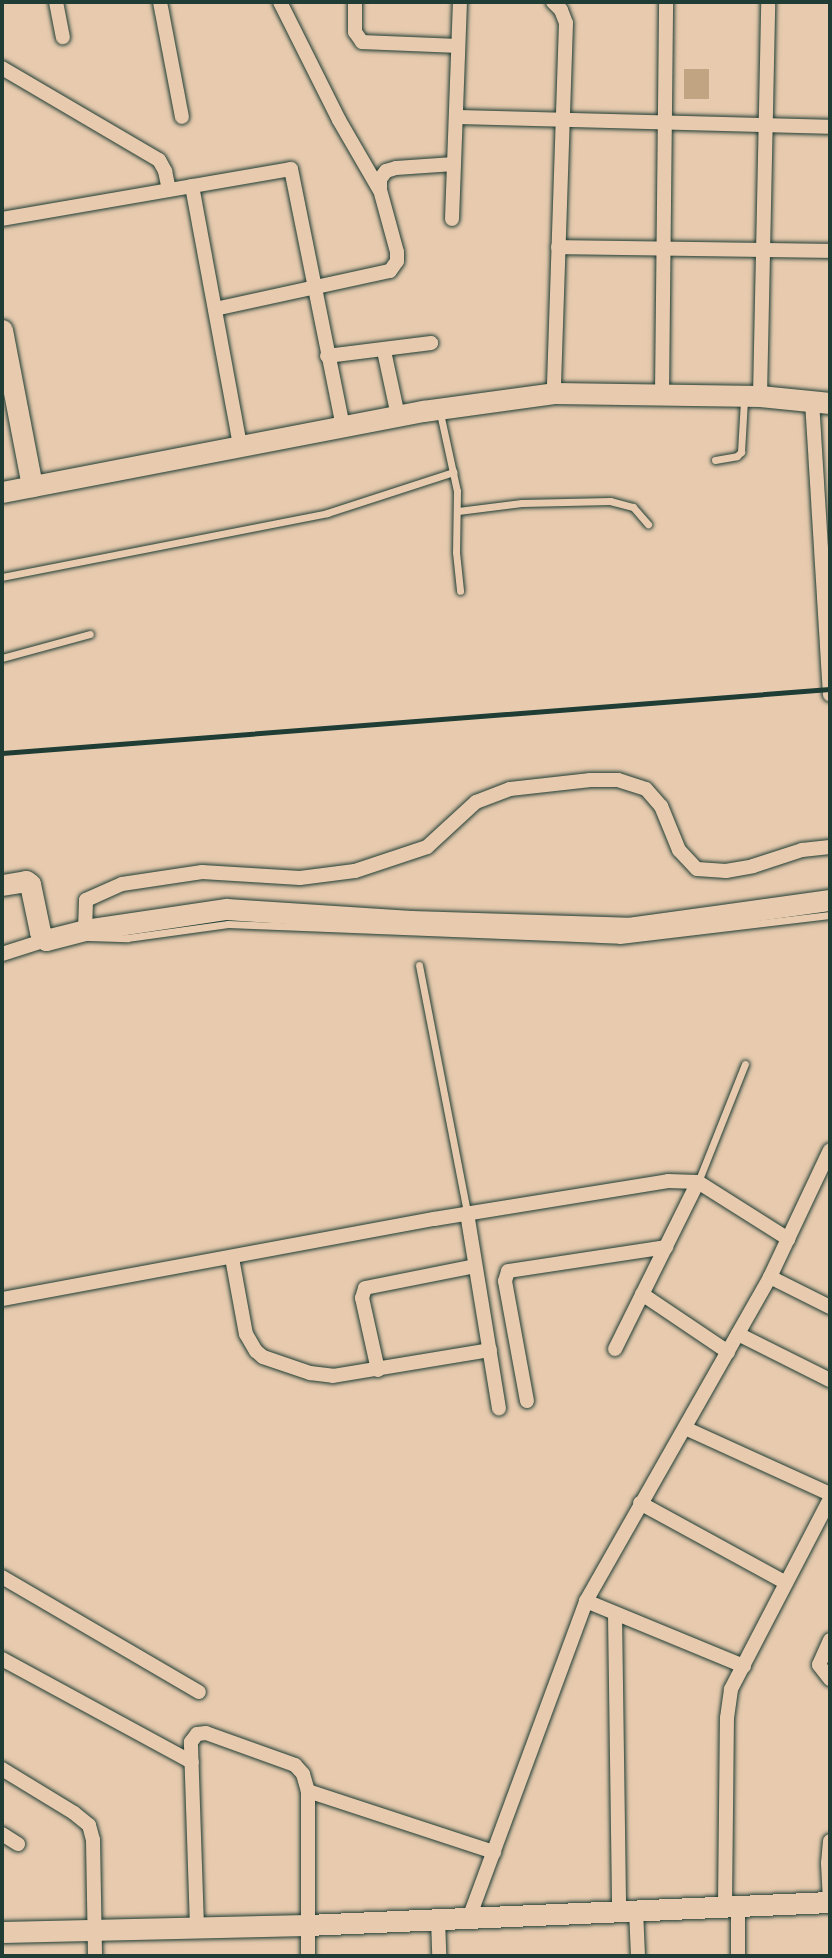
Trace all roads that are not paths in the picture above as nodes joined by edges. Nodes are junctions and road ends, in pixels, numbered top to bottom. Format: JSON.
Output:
{"nodes":[{"id":1,"x":56,"y":2,"type":"edge"},
{"id":2,"x":160,"y":2,"type":"edge"},
{"id":3,"x":280,"y":2,"type":"edge"},
{"id":4,"x":355,"y":2,"type":"edge"},
{"id":5,"x":460,"y":2,"type":"edge"},
{"id":6,"x":553,"y":2,"type":"edge"},
{"id":7,"x":666,"y":2,"type":"edge"},
{"id":8,"x":768,"y":2,"type":"edge"},
{"id":9,"x":63,"y":37,"type":"dead end"},
{"id":10,"x":458,"y":46,"type":"junction"},
{"id":11,"x":2,"y":68,"type":"edge"},
{"id":12,"x":182,"y":117,"type":"dead end"},
{"id":13,"x":456,"y":117,"type":"junction"},
{"id":14,"x":562,"y":119,"type":"junction"},
{"id":15,"x":665,"y":121,"type":"junction"},
{"id":16,"x":765,"y":123,"type":"junction"},
{"id":17,"x":830,"y":127,"type":"edge"},
{"id":18,"x":454,"y":164,"type":"junction"},
{"id":19,"x":192,"y":186,"type":"junction"},
{"id":20,"x":169,"y":190,"type":"junction"},
{"id":21,"x":380,"y":190,"type":"junction"},
{"id":22,"x":2,"y":219,"type":"edge"},
{"id":23,"x":452,"y":219,"type":"dead end"},
{"id":24,"x":558,"y":247,"type":"junction"},
{"id":25,"x":663,"y":247,"type":"junction"},
{"id":26,"x":762,"y":250,"type":"junction"},
{"id":27,"x":830,"y":251,"type":"edge"},
{"id":28,"x":313,"y":289,"type":"junction"},
{"id":29,"x":215,"y":309,"type":"junction"},
{"id":30,"x":2,"y":330,"type":"edge"},
{"id":31,"x":431,"y":343,"type":"dead end"},
{"id":32,"x":384,"y":351,"type":"junction"},
{"id":33,"x":327,"y":356,"type":"junction"},
{"id":34,"x":554,"y":393,"type":"junction"},
{"id":35,"x":662,"y":394,"type":"junction"},
{"id":36,"x":752,"y":396,"type":"junction"},
{"id":37,"x":821,"y":402,"type":"edge"},
{"id":38,"x":440,"y":409,"type":"junction"},
{"id":39,"x":398,"y":415,"type":"junction"},
{"id":40,"x":342,"y":426,"type":"junction"},
{"id":41,"x":240,"y":446,"type":"junction"},
{"id":42,"x":715,"y":460,"type":"dead end"},
{"id":43,"x":453,"y":472,"type":"junction"},
{"id":44,"x":32,"y":486,"type":"junction"},
{"id":45,"x":2,"y":492,"type":"edge"},
{"id":46,"x":458,"y":511,"type":"junction"},
{"id":47,"x":648,"y":524,"type":"dead end"},
{"id":48,"x":2,"y":578,"type":"edge"},
{"id":49,"x":460,"y":591,"type":"dead end"},
{"id":50,"x":90,"y":634,"type":"dead end"},
{"id":51,"x":2,"y":657,"type":"edge"},
{"id":52,"x":830,"y":694,"type":"edge"},
{"id":53,"x":830,"y":847,"type":"edge"},
{"id":54,"x":2,"y":885,"type":"edge"},
{"id":55,"x":830,"y":900,"type":"edge"},
{"id":56,"x":830,"y":915,"type":"edge"},
{"id":57,"x":85,"y":930,"type":"junction"},
{"id":58,"x":46,"y":940,"type":"junction"},
{"id":59,"x":2,"y":954,"type":"edge"},
{"id":60,"x":419,"y":965,"type":"dead end"},
{"id":61,"x":746,"y":1064,"type":"dead end"},
{"id":62,"x":830,"y":1150,"type":"edge"},
{"id":63,"x":827,"y":1166,"type":"edge"},
{"id":64,"x":698,"y":1182,"type":"junction"},
{"id":65,"x":467,"y":1213,"type":"junction"},
{"id":66,"x":788,"y":1239,"type":"junction"},
{"id":67,"x":666,"y":1247,"type":"junction"},
{"id":68,"x":232,"y":1258,"type":"junction"},
{"id":69,"x":475,"y":1266,"type":"junction"},
{"id":70,"x":770,"y":1277,"type":"junction"},
{"id":71,"x":642,"y":1294,"type":"junction"},
{"id":72,"x":2,"y":1299,"type":"edge"},
{"id":73,"x":830,"y":1307,"type":"edge"},
{"id":74,"x":738,"y":1334,"type":"junction"},
{"id":75,"x":615,"y":1349,"type":"dead end"},
{"id":76,"x":490,"y":1350,"type":"junction"},
{"id":77,"x":728,"y":1352,"type":"junction"},
{"id":78,"x":378,"y":1370,"type":"junction"},
{"id":79,"x":830,"y":1380,"type":"edge"},
{"id":80,"x":527,"y":1401,"type":"dead end"},
{"id":81,"x":499,"y":1408,"type":"dead end"},
{"id":82,"x":685,"y":1428,"type":"junction"},
{"id":83,"x":830,"y":1497,"type":"edge"},
{"id":84,"x":640,"y":1503,"type":"junction"},
{"id":85,"x":2,"y":1577,"type":"edge"},
{"id":86,"x":786,"y":1583,"type":"junction"},
{"id":87,"x":586,"y":1601,"type":"junction"},
{"id":88,"x":615,"y":1614,"type":"junction"},
{"id":89,"x":830,"y":1640,"type":"edge"},
{"id":90,"x":2,"y":1659,"type":"edge"},
{"id":91,"x":744,"y":1666,"type":"junction"},
{"id":92,"x":830,"y":1679,"type":"edge"},
{"id":93,"x":199,"y":1692,"type":"dead end"},
{"id":94,"x":192,"y":1762,"type":"junction"},
{"id":95,"x":2,"y":1769,"type":"edge"},
{"id":96,"x":308,"y":1791,"type":"junction"},
{"id":97,"x":2,"y":1834,"type":"edge"},
{"id":98,"x":830,"y":1841,"type":"edge"},
{"id":99,"x":18,"y":1844,"type":"dead end"},
{"id":100,"x":494,"y":1852,"type":"junction"},
{"id":101,"x":830,"y":1900,"type":"edge"},
{"id":102,"x":732,"y":1905,"type":"junction"},
{"id":103,"x":628,"y":1911,"type":"junction"},
{"id":104,"x":469,"y":1917,"type":"junction"},
{"id":105,"x":438,"y":1919,"type":"junction"},
{"id":106,"x":307,"y":1925,"type":"junction"},
{"id":107,"x":197,"y":1927,"type":"junction"},
{"id":108,"x":94,"y":1930,"type":"junction"},
{"id":109,"x":2,"y":1932,"type":"edge"},
{"id":110,"x":95,"y":1956,"type":"edge"},
{"id":111,"x":307,"y":1956,"type":"edge"},
{"id":112,"x":439,"y":1956,"type":"edge"},
{"id":113,"x":638,"y":1956,"type":"edge"},
{"id":114,"x":738,"y":1956,"type":"edge"}],
"edges":[{"from":1,"to":9,"type":"street"},
{"from":2,"to":12,"type":"street"},
{"from":3,"to":21,"type":"street"},
{"from":4,"to":10,"type":"street"},
{"from":5,"to":10,"type":"street"},
{"from":6,"to":14,"type":"street"},
{"from":7,"to":15,"type":"street"},
{"from":8,"to":16,"type":"street"},
{"from":10,"to":13,"type":"street"},
{"from":11,"to":20,"type":"street"},
{"from":13,"to":14,"type":"street"},
{"from":13,"to":18,"type":"street"},
{"from":14,"to":15,"type":"street"},
{"from":14,"to":24,"type":"street"},
{"from":15,"to":16,"type":"street"},
{"from":15,"to":25,"type":"street"},
{"from":16,"to":17,"type":"street"},
{"from":16,"to":26,"type":"street"},
{"from":18,"to":21,"type":"street"},
{"from":18,"to":23,"type":"street"},
{"from":19,"to":20,"type":"street"},
{"from":19,"to":28,"type":"street"},
{"from":19,"to":29,"type":"street"},
{"from":20,"to":22,"type":"street"},
{"from":21,"to":28,"type":"street"},
{"from":24,"to":25,"type":"street"},
{"from":24,"to":34,"type":"street"},
{"from":25,"to":26,"type":"street"},
{"from":25,"to":35,"type":"street"},
{"from":26,"to":27,"type":"street"},
{"from":26,"to":36,"type":"street"},
{"from":28,"to":29,"type":"street"},
{"from":28,"to":33,"type":"street"},
{"from":29,"to":41,"type":"street"},
{"from":30,"to":44,"type":"street"},
{"from":31,"to":32,"type":"street"},
{"from":32,"to":33,"type":"street"},
{"from":32,"to":39,"type":"street"},
{"from":33,"to":40,"type":"street"},
{"from":34,"to":35,"type":"street"},
{"from":34,"to":38,"type":"street"},
{"from":35,"to":36,"type":"street"},
{"from":36,"to":37,"type":"street"},
{"from":36,"to":42,"type":"lane"},
{"from":37,"to":52,"type":"street"},
{"from":38,"to":39,"type":"street"},
{"from":38,"to":43,"type":"lane"},
{"from":39,"to":40,"type":"street"},
{"from":40,"to":41,"type":"street"},
{"from":41,"to":44,"type":"street"},
{"from":43,"to":46,"type":"lane"},
{"from":43,"to":48,"type":"lane"},
{"from":44,"to":45,"type":"street"},
{"from":46,"to":47,"type":"lane"},
{"from":46,"to":49,"type":"lane"},
{"from":50,"to":51,"type":"lane"},
{"from":53,"to":57,"type":"street"},
{"from":54,"to":58,"type":"street"},
{"from":55,"to":57,"type":"street"},
{"from":56,"to":57,"type":"lane"},
{"from":57,"to":58,"type":"street"},
{"from":58,"to":59,"type":"street"},
{"from":60,"to":65,"type":"lane"},
{"from":61,"to":64,"type":"lane"},
{"from":62,"to":63,"type":"street"},
{"from":63,"to":66,"type":"street"},
{"from":64,"to":65,"type":"street"},
{"from":64,"to":66,"type":"street"},
{"from":64,"to":67,"type":"street"},
{"from":65,"to":68,"type":"street"},
{"from":65,"to":69,"type":"street"},
{"from":66,"to":70,"type":"street"},
{"from":67,"to":71,"type":"street"},
{"from":67,"to":80,"type":"street"},
{"from":68,"to":72,"type":"street"},
{"from":68,"to":78,"type":"street"},
{"from":69,"to":76,"type":"street"},
{"from":69,"to":78,"type":"street"},
{"from":70,"to":73,"type":"street"},
{"from":70,"to":74,"type":"street"},
{"from":71,"to":75,"type":"street"},
{"from":71,"to":77,"type":"street"},
{"from":74,"to":77,"type":"street"},
{"from":74,"to":79,"type":"street"},
{"from":76,"to":78,"type":"street"},
{"from":76,"to":81,"type":"street"},
{"from":77,"to":82,"type":"street"},
{"from":82,"to":83,"type":"street"},
{"from":82,"to":84,"type":"street"},
{"from":83,"to":86,"type":"street"},
{"from":84,"to":86,"type":"street"},
{"from":84,"to":87,"type":"street"},
{"from":85,"to":93,"type":"street"},
{"from":86,"to":91,"type":"street"},
{"from":87,"to":88,"type":"street"},
{"from":87,"to":100,"type":"street"},
{"from":88,"to":91,"type":"street"},
{"from":88,"to":103,"type":"street"},
{"from":89,"to":92,"type":"street"},
{"from":90,"to":94,"type":"street"},
{"from":91,"to":102,"type":"street"},
{"from":94,"to":96,"type":"street"},
{"from":94,"to":107,"type":"street"},
{"from":95,"to":108,"type":"street"},
{"from":96,"to":100,"type":"street"},
{"from":96,"to":106,"type":"street"},
{"from":97,"to":99,"type":"street"},
{"from":98,"to":101,"type":"street"},
{"from":100,"to":104,"type":"street"},
{"from":101,"to":102,"type":"street"},
{"from":102,"to":103,"type":"street"},
{"from":102,"to":114,"type":"street"},
{"from":103,"to":104,"type":"street"},
{"from":103,"to":113,"type":"street"},
{"from":104,"to":105,"type":"street"},
{"from":105,"to":106,"type":"street"},
{"from":105,"to":112,"type":"street"},
{"from":106,"to":107,"type":"street"},
{"from":106,"to":111,"type":"street"},
{"from":107,"to":108,"type":"street"},
{"from":108,"to":109,"type":"street"},
{"from":108,"to":110,"type":"street"}]}
